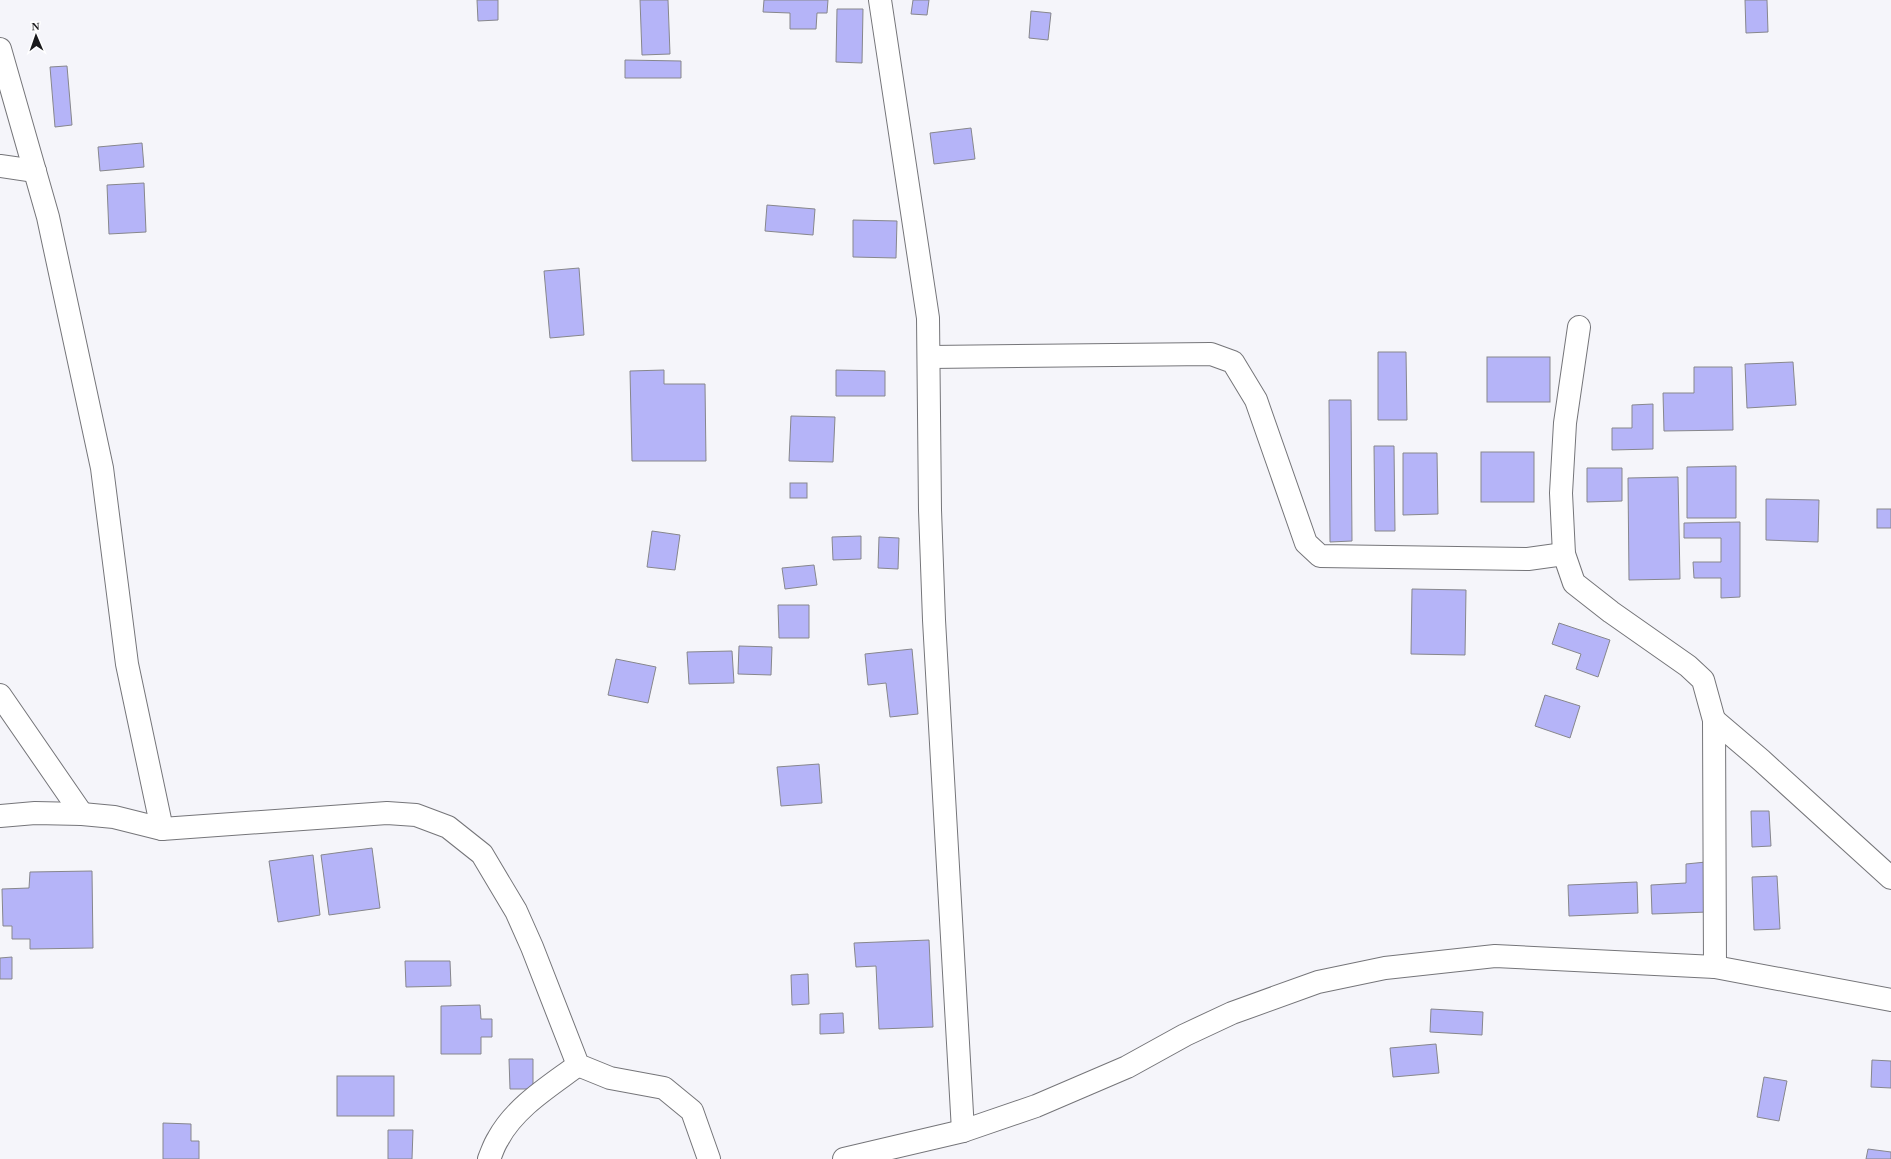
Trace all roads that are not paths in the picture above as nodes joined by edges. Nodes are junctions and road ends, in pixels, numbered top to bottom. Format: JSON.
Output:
{"nodes":[{"id":1,"x":880,"y":0,"type":"edge"},
{"id":2,"x":0,"y":48,"type":"edge"},
{"id":3,"x":0,"y":166,"type":"edge"},
{"id":4,"x":35,"y":171,"type":"junction"},
{"id":5,"x":1579,"y":327,"type":"dead end"},
{"id":6,"x":930,"y":357,"type":"junction"},
{"id":7,"x":1564,"y":554,"type":"junction"},
{"id":8,"x":0,"y":694,"type":"edge"},
{"id":9,"x":1714,"y":720,"type":"junction"},
{"id":10,"x":82,"y":814,"type":"junction"},
{"id":11,"x":0,"y":816,"type":"edge"},
{"id":12,"x":162,"y":829,"type":"junction"},
{"id":13,"x":1891,"y":878,"type":"edge"},
{"id":14,"x":1715,"y":967,"type":"junction"},
{"id":15,"x":1891,"y":1000,"type":"edge"},
{"id":16,"x":578,"y":1065,"type":"junction"},
{"id":17,"x":963,"y":1131,"type":"junction"},
{"id":18,"x":887,"y":1149,"type":"junction"},
{"id":19,"x":489,"y":1159,"type":"edge"},
{"id":20,"x":709,"y":1159,"type":"edge"},
{"id":21,"x":844,"y":1159,"type":"edge"},
{"id":22,"x":920,"y":1159,"type":"edge"}],
"edges":[{"from":1,"to":6,"type":"street"},
{"from":2,"to":4,"type":"street"},
{"from":3,"to":4,"type":"street"},
{"from":4,"to":12,"type":"street"},
{"from":5,"to":7,"type":"street"},
{"from":6,"to":7,"type":"street"},
{"from":6,"to":17,"type":"street"},
{"from":7,"to":9,"type":"street"},
{"from":8,"to":10,"type":"street"},
{"from":9,"to":13,"type":"street"},
{"from":9,"to":14,"type":"street"},
{"from":10,"to":11,"type":"street"},
{"from":10,"to":12,"type":"street"},
{"from":12,"to":16,"type":"street"},
{"from":14,"to":15,"type":"street"},
{"from":14,"to":17,"type":"street"},
{"from":16,"to":19,"type":"street"},
{"from":16,"to":20,"type":"street"},
{"from":17,"to":18,"type":"street"},
{"from":18,"to":21,"type":"street"},
{"from":18,"to":22,"type":"street"}]}
